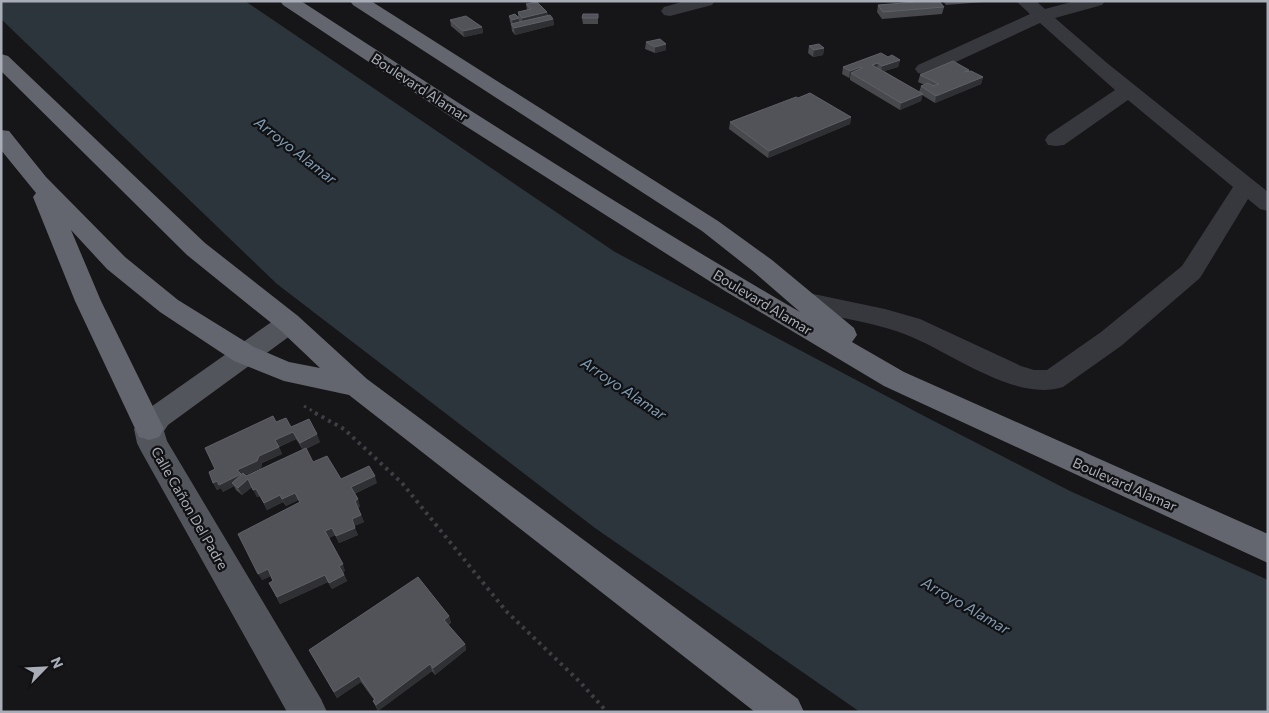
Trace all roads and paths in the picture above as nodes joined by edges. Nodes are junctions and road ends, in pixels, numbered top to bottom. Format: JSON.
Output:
{"nodes":[{"id":1,"x":288,"y":1,"type":"edge"},
{"id":2,"x":359,"y":1,"type":"edge"},
{"id":3,"x":706,"y":1,"type":"edge"},
{"id":4,"x":1025,"y":1,"type":"edge"},
{"id":5,"x":1087,"y":2,"type":"edge"},
{"id":6,"x":670,"y":11,"type":"dead end"},
{"id":7,"x":1041,"y":16,"type":"junction"},
{"id":8,"x":1,"y":60,"type":"edge"},
{"id":9,"x":925,"y":69,"type":"dead end"},
{"id":10,"x":1128,"y":90,"type":"junction"},
{"id":11,"x":1,"y":136,"type":"edge"},
{"id":12,"x":1056,"y":140,"type":"dead end"},
{"id":13,"x":38,"y":182,"type":"junction"},
{"id":14,"x":1245,"y":186,"type":"junction"},
{"id":15,"x":1268,"y":204,"type":"edge"},
{"id":16,"x":804,"y":301,"type":"junction"},
{"id":17,"x":289,"y":323,"type":"junction"},
{"id":18,"x":244,"y":354,"type":"junction"},
{"id":19,"x":894,"y":379,"type":"junction"},
{"id":20,"x":357,"y":386,"type":"junction"},
{"id":21,"x":302,"y":405,"type":"dead end"},
{"id":22,"x":149,"y":429,"type":"junction"},
{"id":23,"x":1268,"y":549,"type":"edge"},
{"id":24,"x":308,"y":712,"type":"edge"},
{"id":25,"x":607,"y":712,"type":"edge"},
{"id":26,"x":785,"y":712,"type":"edge"}],
"edges":[{"from":1,"to":19,"type":"highway","name":"Boulevard Alamar"},
{"from":2,"to":16,"type":"highway"},
{"from":3,"to":6,"type":"street"},
{"from":4,"to":7,"type":"street"},
{"from":5,"to":7,"type":"street"},
{"from":7,"to":9,"type":"street"},
{"from":7,"to":10,"type":"street"},
{"from":8,"to":17,"type":"highway"},
{"from":10,"to":12,"type":"street"},
{"from":10,"to":14,"type":"street"},
{"from":11,"to":13,"type":"highway"},
{"from":13,"to":18,"type":"highway"},
{"from":13,"to":22,"type":"highway"},
{"from":14,"to":15,"type":"street"},
{"from":14,"to":16,"type":"street"},
{"from":16,"to":19,"type":"highway"},
{"from":17,"to":18,"type":"main road","name":"Calle Cañon Del Padre"},
{"from":17,"to":20,"type":"highway"},
{"from":18,"to":20,"type":"highway"},
{"from":18,"to":22,"type":"main road","name":"Calle Cañon Del Padre"},
{"from":19,"to":23,"type":"highway","name":"Boulevard Alamar"},
{"from":20,"to":26,"type":"highway"},
{"from":21,"to":25,"type":"path"},
{"from":22,"to":24,"type":"main road","name":"Calle Cañon Del Padre"}]}
